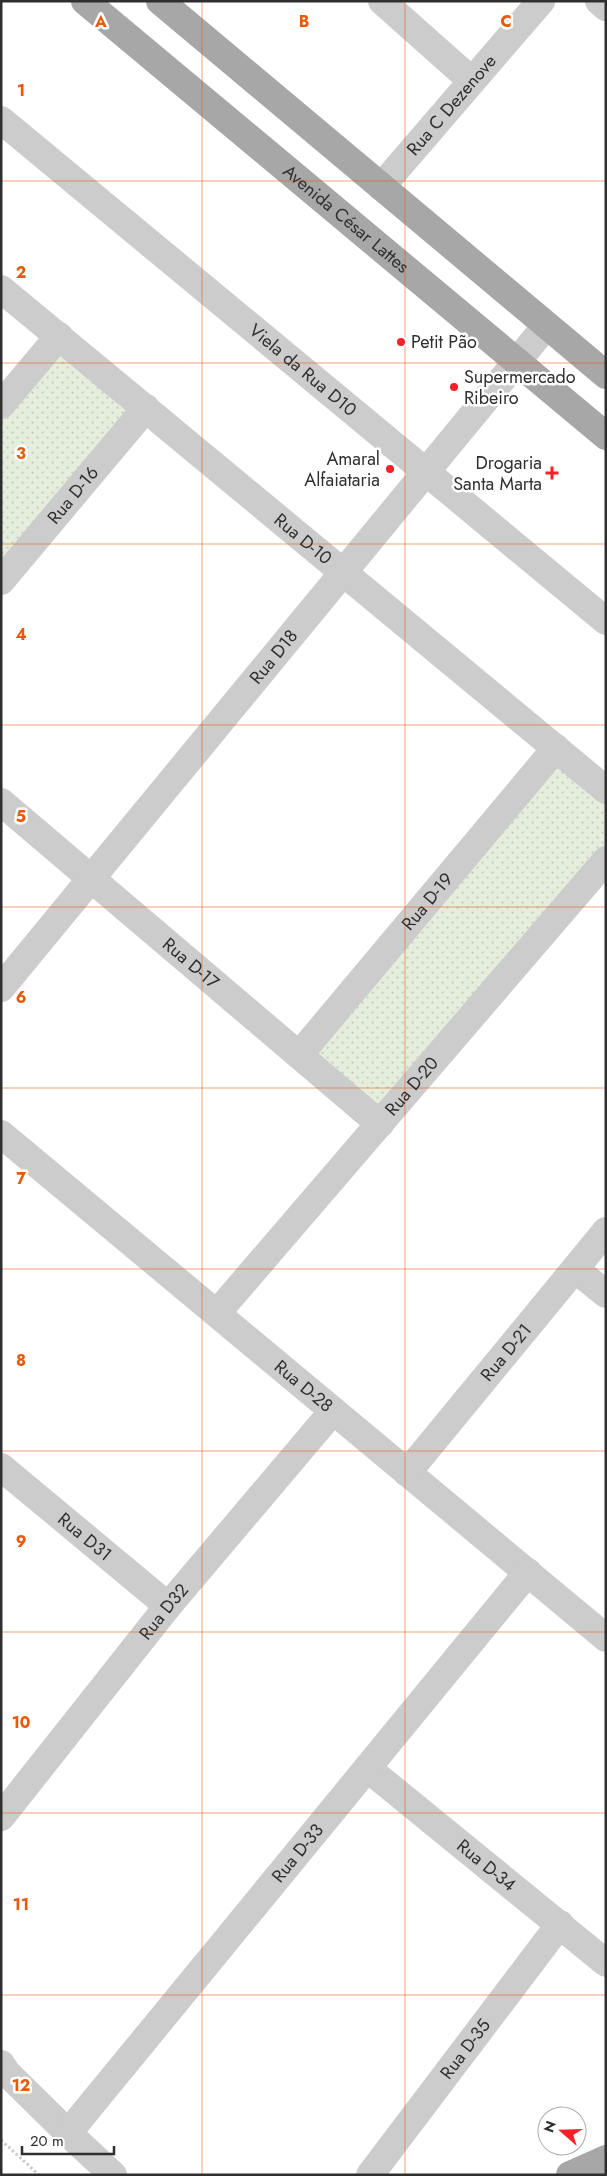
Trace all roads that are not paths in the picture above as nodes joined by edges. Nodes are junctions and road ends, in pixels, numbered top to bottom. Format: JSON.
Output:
{"nodes":[{"id":1,"x":85,"y":1,"type":"edge"},
{"id":2,"x":160,"y":1,"type":"edge"},
{"id":3,"x":382,"y":1,"type":"edge"},
{"id":4,"x":541,"y":1,"type":"edge"},
{"id":5,"x":599,"y":1,"type":"edge"},
{"id":6,"x":606,"y":7,"type":"edge"},
{"id":7,"x":472,"y":80,"type":"junction"},
{"id":8,"x":1,"y":120,"type":"edge"},
{"id":9,"x":381,"y":187,"type":"junction"},
{"id":10,"x":1,"y":288,"type":"edge"},
{"id":11,"x":546,"y":326,"type":"junction"},
{"id":12,"x":59,"y":336,"type":"junction"},
{"id":13,"x":516,"y":362,"type":"junction"},
{"id":14,"x":606,"y":375,"type":"edge"},
{"id":15,"x":1,"y":405,"type":"edge"},
{"id":16,"x":146,"y":408,"type":"junction"},
{"id":17,"x":606,"y":436,"type":"edge"},
{"id":18,"x":425,"y":470,"type":"junction"},
{"id":19,"x":342,"y":572,"type":"junction"},
{"id":20,"x":1,"y":581,"type":"edge"},
{"id":21,"x":606,"y":621,"type":"edge"},
{"id":22,"x":556,"y":748,"type":"junction"},
{"id":23,"x":606,"y":790,"type":"edge"},
{"id":24,"x":1,"y":802,"type":"edge"},
{"id":25,"x":606,"y":860,"type":"edge"},
{"id":26,"x":91,"y":878,"type":"junction"},
{"id":27,"x":1,"y":988,"type":"edge"},
{"id":28,"x":299,"y":1055,"type":"junction"},
{"id":29,"x":380,"y":1124,"type":"junction"},
{"id":30,"x":1,"y":1134,"type":"edge"},
{"id":31,"x":606,"y":1231,"type":"edge"},
{"id":32,"x":575,"y":1268,"type":"junction"},
{"id":33,"x":606,"y":1294,"type":"edge"},
{"id":34,"x":217,"y":1313,"type":"junction"},
{"id":35,"x":333,"y":1411,"type":"junction"},
{"id":36,"x":1,"y":1467,"type":"edge"},
{"id":37,"x":407,"y":1473,"type":"junction"},
{"id":38,"x":528,"y":1572,"type":"junction"},
{"id":39,"x":168,"y":1606,"type":"junction"},
{"id":40,"x":606,"y":1638,"type":"edge"},
{"id":41,"x":367,"y":1768,"type":"junction"},
{"id":42,"x":6,"y":1801,"type":"edge"},
{"id":43,"x":560,"y":1924,"type":"junction"},
{"id":44,"x":606,"y":1963,"type":"edge"},
{"id":45,"x":1,"y":2064,"type":"edge"},
{"id":46,"x":68,"y":2133,"type":"junction"},
{"id":47,"x":606,"y":2159,"type":"edge"},
{"id":48,"x":113,"y":2175,"type":"edge"},
{"id":49,"x":370,"y":2175,"type":"edge"},
{"id":50,"x":570,"y":2175,"type":"edge"}],
"edges":[{"from":1,"to":13,"type":"main road","name":"Avenida César Lattes"},
{"from":2,"to":9,"type":"main road"},
{"from":3,"to":7,"type":"street"},
{"from":4,"to":7,"type":"street","name":"Rua C Dezenove"},
{"from":5,"to":6,"type":"street"},
{"from":7,"to":9,"type":"street","name":"Rua C Dezenove"},
{"from":8,"to":18,"type":"street","name":"Viela da Rua D10"},
{"from":9,"to":11,"type":"main road"},
{"from":10,"to":12,"type":"street","name":"Rua D-10"},
{"from":11,"to":13,"type":"street","name":"Rua D18"},
{"from":11,"to":14,"type":"main road"},
{"from":12,"to":15,"type":"street"},
{"from":12,"to":16,"type":"street","name":"Rua D-10"},
{"from":13,"to":17,"type":"main road","name":"Avenida César Lattes"},
{"from":13,"to":18,"type":"street","name":"Rua D18"},
{"from":16,"to":19,"type":"street","name":"Rua D-10"},
{"from":16,"to":20,"type":"street","name":"Rua D-16"},
{"from":18,"to":19,"type":"street","name":"Rua D18"},
{"from":18,"to":21,"type":"street","name":"Viela da Rua D10"},
{"from":19,"to":22,"type":"street","name":"Rua D-10"},
{"from":19,"to":26,"type":"street","name":"Rua D18"},
{"from":22,"to":23,"type":"street","name":"Rua D-10"},
{"from":22,"to":28,"type":"street","name":"Rua D-19"},
{"from":24,"to":26,"type":"street","name":"Rua D-17"},
{"from":25,"to":29,"type":"street","name":"Rua D-20"},
{"from":26,"to":27,"type":"street","name":"Rua D18"},
{"from":26,"to":28,"type":"street","name":"Rua D-17"},
{"from":28,"to":29,"type":"street","name":"Rua D-17"},
{"from":29,"to":34,"type":"street","name":"Rua D-20"},
{"from":30,"to":34,"type":"street","name":"Rua D-28"},
{"from":31,"to":32,"type":"street","name":"Rua D-21"},
{"from":32,"to":33,"type":"street"},
{"from":32,"to":37,"type":"street","name":"Rua D-21"},
{"from":34,"to":35,"type":"street","name":"Rua D-28"},
{"from":35,"to":37,"type":"street","name":"Rua D-28"},
{"from":35,"to":39,"type":"street","name":"Rua D32"},
{"from":36,"to":39,"type":"street","name":"Rua D31"},
{"from":37,"to":38,"type":"street","name":"Rua D-28"},
{"from":38,"to":40,"type":"street","name":"Rua D-28"},
{"from":38,"to":41,"type":"street","name":"Rua D-33"},
{"from":39,"to":42,"type":"street","name":"Rua D32"},
{"from":41,"to":43,"type":"street","name":"Rua D-34"},
{"from":41,"to":46,"type":"street","name":"Rua D-33"},
{"from":43,"to":44,"type":"street","name":"Rua D-34"},
{"from":43,"to":49,"type":"street","name":"Rua D-35"},
{"from":45,"to":46,"type":"street"},
{"from":46,"to":48,"type":"street"},
{"from":47,"to":50,"type":"main road"}]}
